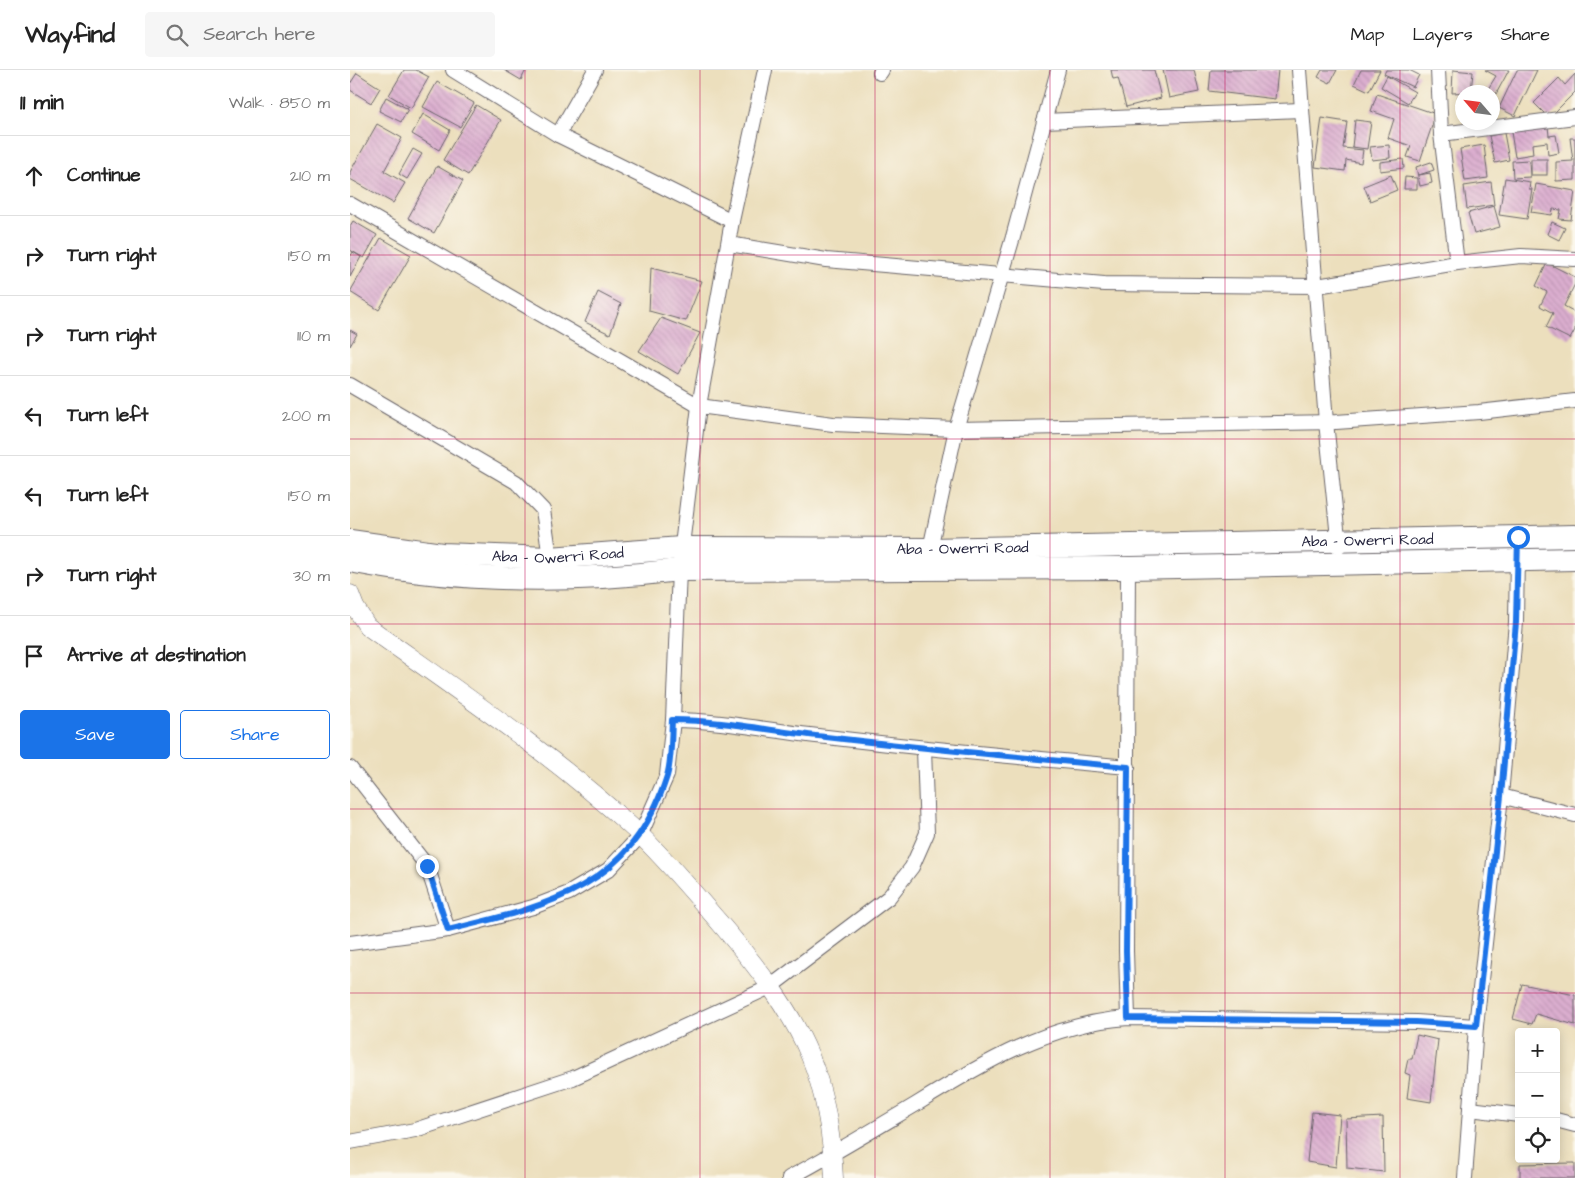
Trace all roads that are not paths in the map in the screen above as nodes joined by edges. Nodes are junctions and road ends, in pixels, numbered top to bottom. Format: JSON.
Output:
{"nodes":[{"id":1,"x":453,"y":70,"type":"edge"},
{"id":2,"x":595,"y":70,"type":"edge"},
{"id":3,"x":765,"y":70,"type":"edge"},
{"id":4,"x":1058,"y":70,"type":"edge"},
{"id":5,"x":1299,"y":70,"type":"edge"},
{"id":6,"x":1438,"y":70,"type":"edge"},
{"id":7,"x":1301,"y":110,"type":"junction"},
{"id":8,"x":1575,"y":117,"type":"edge"},
{"id":9,"x":1044,"y":120,"type":"junction"},
{"id":10,"x":1442,"y":134,"type":"junction"},
{"id":11,"x":558,"y":135,"type":"junction"},
{"id":12,"x":350,"y":204,"type":"edge"},
{"id":13,"x":732,"y":220,"type":"junction"},
{"id":14,"x":729,"y":244,"type":"junction"},
{"id":15,"x":1575,"y":259,"type":"edge"},
{"id":16,"x":1457,"y":263,"type":"junction"},
{"id":17,"x":1001,"y":276,"type":"junction"},
{"id":18,"x":1316,"y":286,"type":"junction"},
{"id":19,"x":350,"y":385,"type":"edge"},
{"id":20,"x":1575,"y":401,"type":"edge"},
{"id":21,"x":699,"y":406,"type":"junction"},
{"id":22,"x":1326,"y":422,"type":"junction"},
{"id":23,"x":956,"y":429,"type":"junction"},
{"id":24,"x":1575,"y":536,"type":"edge"},
{"id":25,"x":1518,"y":537,"type":"junction"},
{"id":26,"x":1339,"y":542,"type":"junction"},
{"id":27,"x":682,"y":548,"type":"junction"},
{"id":28,"x":930,"y":549,"type":"junction"},
{"id":29,"x":351,"y":550,"type":"edge"},
{"id":30,"x":550,"y":558,"type":"junction"},
{"id":31,"x":1575,"y":559,"type":"edge"},
{"id":32,"x":1517,"y":561,"type":"junction"},
{"id":33,"x":1340,"y":564,"type":"junction"},
{"id":34,"x":1128,"y":568,"type":"junction"},
{"id":35,"x":679,"y":570,"type":"junction"},
{"id":36,"x":350,"y":594,"type":"edge"},
{"id":37,"x":672,"y":720,"type":"junction"},
{"id":38,"x":924,"y":748,"type":"junction"},
{"id":39,"x":1128,"y":767,"type":"junction"},
{"id":40,"x":350,"y":768,"type":"edge"},
{"id":41,"x":1501,"y":796,"type":"junction"},
{"id":42,"x":1575,"y":815,"type":"edge"},
{"id":43,"x":640,"y":836,"type":"junction"},
{"id":44,"x":448,"y":930,"type":"junction"},
{"id":45,"x":350,"y":943,"type":"edge"},
{"id":46,"x":770,"y":987,"type":"junction"},
{"id":47,"x":1128,"y":1018,"type":"junction"},
{"id":48,"x":1476,"y":1026,"type":"junction"},
{"id":49,"x":1470,"y":1109,"type":"junction"},
{"id":50,"x":1515,"y":1115,"type":"edge"},
{"id":51,"x":1560,"y":1121,"type":"edge"},
{"id":52,"x":1575,"y":1125,"type":"edge"},
{"id":53,"x":350,"y":1142,"type":"edge"},
{"id":54,"x":833,"y":1154,"type":"junction"},
{"id":55,"x":789,"y":1178,"type":"edge"},
{"id":56,"x":834,"y":1178,"type":"edge"},
{"id":57,"x":1465,"y":1178,"type":"edge"}],
"edges":[{"from":1,"to":11,"type":"street"},
{"from":2,"to":11,"type":"street"},
{"from":3,"to":13,"type":"street"},
{"from":4,"to":9,"type":"street"},
{"from":5,"to":7,"type":"street"},
{"from":6,"to":10,"type":"street"},
{"from":7,"to":9,"type":"street"},
{"from":7,"to":18,"type":"street"},
{"from":8,"to":10,"type":"street"},
{"from":9,"to":17,"type":"street"},
{"from":10,"to":16,"type":"street"},
{"from":11,"to":13,"type":"street"},
{"from":12,"to":21,"type":"street"},
{"from":13,"to":14,"type":"street"},
{"from":14,"to":17,"type":"street"},
{"from":14,"to":21,"type":"street"},
{"from":15,"to":16,"type":"street"},
{"from":16,"to":18,"type":"street"},
{"from":17,"to":18,"type":"street"},
{"from":17,"to":23,"type":"street"},
{"from":18,"to":22,"type":"street"},
{"from":19,"to":30,"type":"street"},
{"from":20,"to":22,"type":"street"},
{"from":21,"to":23,"type":"street"},
{"from":21,"to":27,"type":"street"},
{"from":22,"to":23,"type":"street"},
{"from":22,"to":26,"type":"street"},
{"from":23,"to":28,"type":"street"},
{"from":24,"to":25,"type":"highway","name":"Aba - Owerri Road"},
{"from":25,"to":26,"type":"highway","name":"Aba - Owerri Road"},
{"from":25,"to":32,"type":"street"},
{"from":26,"to":28,"type":"highway","name":"Aba - Owerri Road"},
{"from":26,"to":33,"type":"street"},
{"from":27,"to":28,"type":"highway","name":"Aba - Owerri Road"},
{"from":27,"to":30,"type":"highway","name":"Aba - Owerri Road"},
{"from":27,"to":35,"type":"street"},
{"from":29,"to":30,"type":"highway","name":"Aba - Owerri Road"},
{"from":29,"to":35,"type":"highway","name":"Aba - Owerri Road"},
{"from":31,"to":32,"type":"highway","name":"Aba - Owerri Road"},
{"from":32,"to":33,"type":"highway","name":"Aba - Owerri Road"},
{"from":32,"to":41,"type":"street"},
{"from":33,"to":34,"type":"highway","name":"Aba - Owerri Road"},
{"from":34,"to":35,"type":"highway","name":"Aba - Owerri Road"},
{"from":34,"to":39,"type":"street"},
{"from":35,"to":37,"type":"street"},
{"from":36,"to":43,"type":"street"},
{"from":37,"to":38,"type":"street"},
{"from":37,"to":43,"type":"street"},
{"from":38,"to":39,"type":"street"},
{"from":38,"to":46,"type":"street"},
{"from":39,"to":47,"type":"street"},
{"from":40,"to":44,"type":"street"},
{"from":41,"to":42,"type":"street"},
{"from":41,"to":48,"type":"street"},
{"from":43,"to":44,"type":"street"},
{"from":43,"to":46,"type":"street"},
{"from":44,"to":45,"type":"street"},
{"from":46,"to":53,"type":"street"},
{"from":46,"to":54,"type":"street"},
{"from":47,"to":48,"type":"street"},
{"from":47,"to":54,"type":"street"},
{"from":48,"to":49,"type":"street"},
{"from":49,"to":50,"type":"street"},
{"from":49,"to":57,"type":"street"},
{"from":51,"to":52,"type":"street"},
{"from":54,"to":55,"type":"street"},
{"from":54,"to":56,"type":"street"}]}
